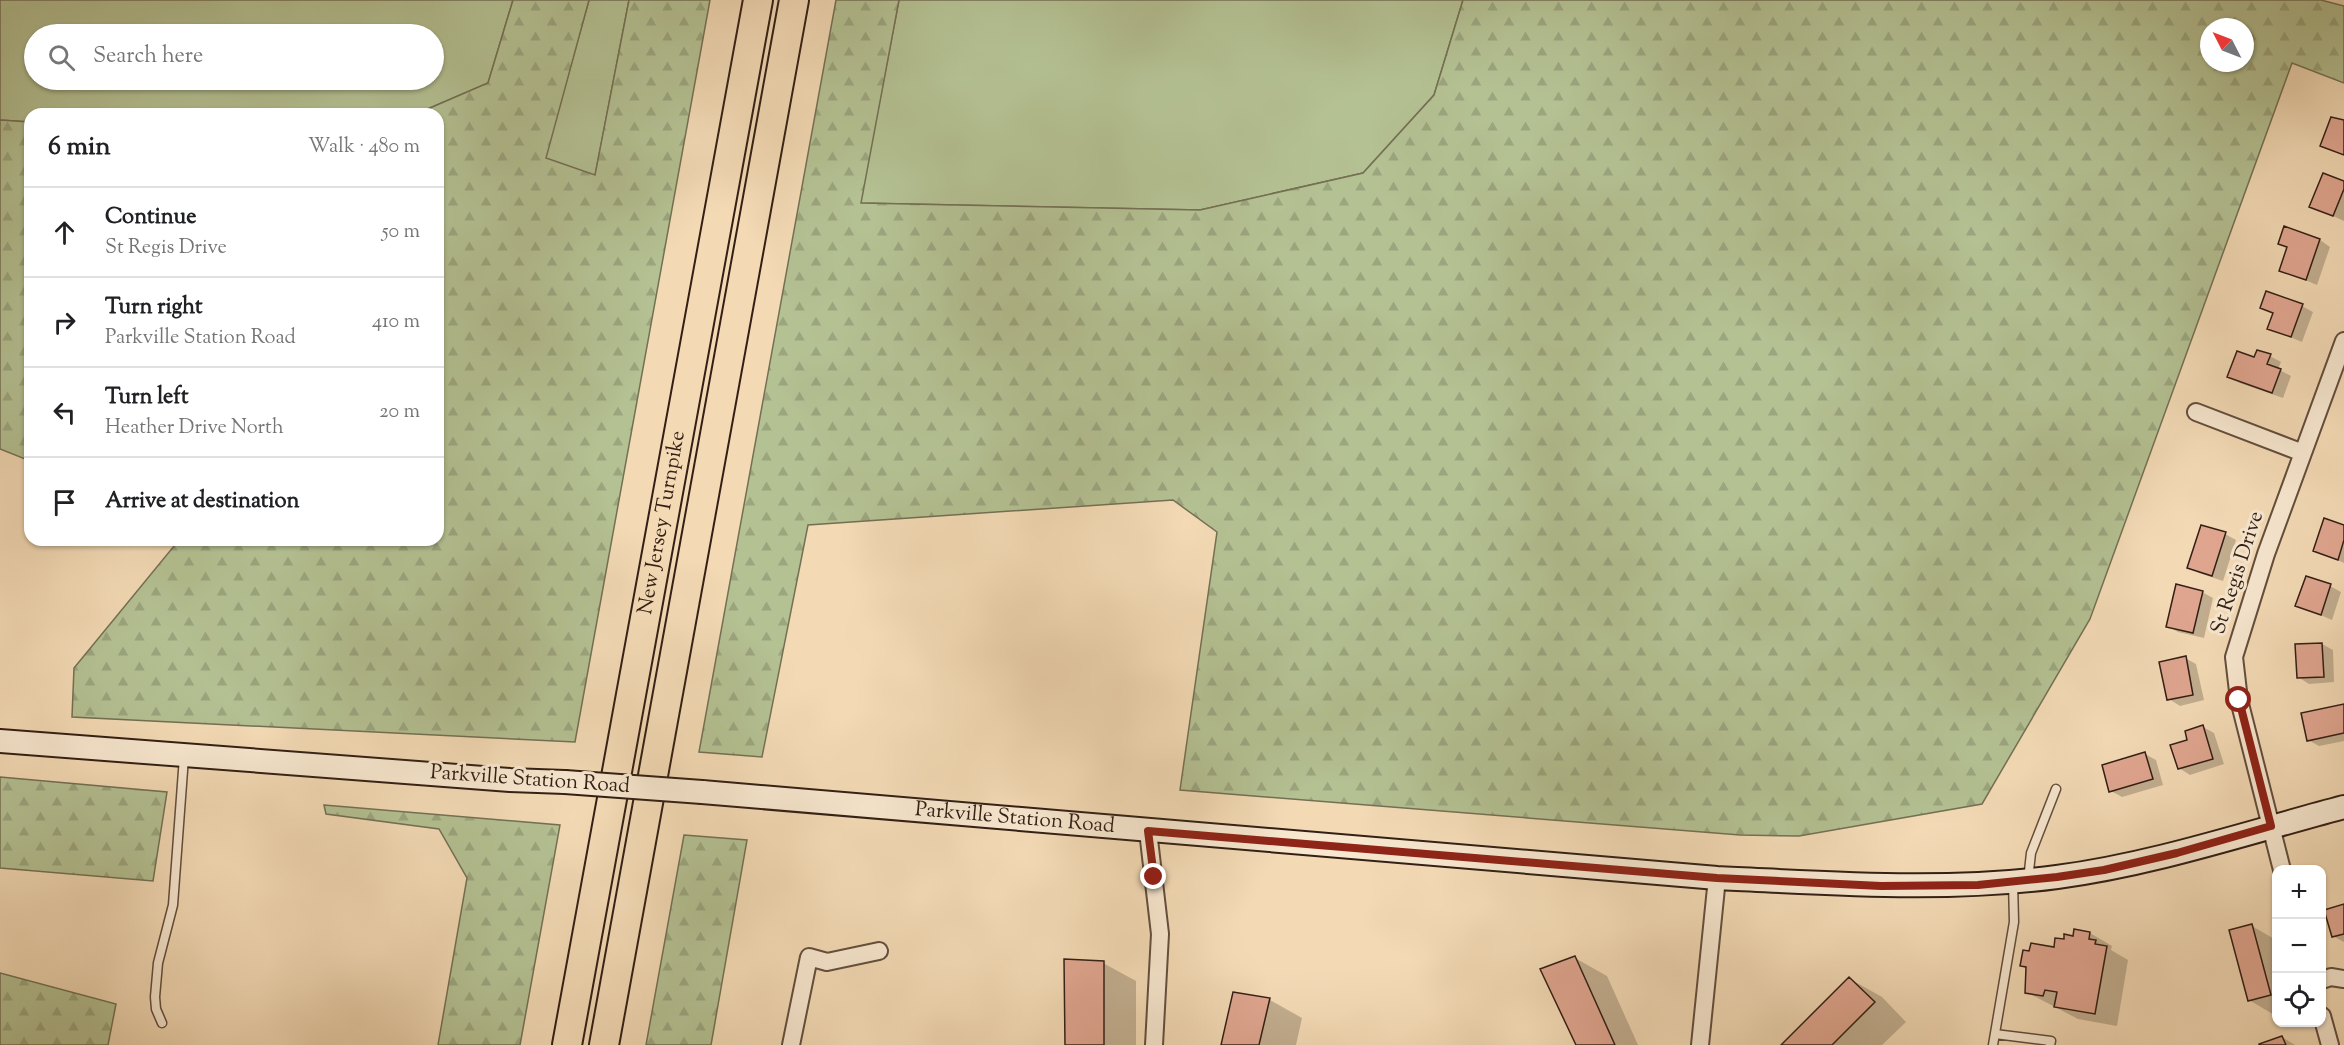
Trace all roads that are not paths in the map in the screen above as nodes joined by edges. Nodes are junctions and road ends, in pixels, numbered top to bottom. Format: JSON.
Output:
{"nodes":[{"id":1,"x":758,"y":0,"type":"edge"},
{"id":2,"x":794,"y":0,"type":"edge"},
{"id":3,"x":2344,"y":341,"type":"edge"},
{"id":4,"x":2196,"y":412,"type":"dead end"},
{"id":5,"x":2303,"y":453,"type":"junction"},
{"id":6,"x":0,"y":741,"type":"edge"},
{"id":7,"x":184,"y":755,"type":"junction"},
{"id":8,"x":2056,"y":789,"type":"dead end"},
{"id":9,"x":2344,"y":807,"type":"edge"},
{"id":10,"x":2271,"y":826,"type":"junction"},
{"id":11,"x":1148,"y":831,"type":"junction"},
{"id":12,"x":2281,"y":865,"type":"edge"},
{"id":13,"x":1717,"y":878,"type":"junction"},
{"id":14,"x":2020,"y":881,"type":"junction"},
{"id":15,"x":879,"y":951,"type":"dead end"},
{"id":16,"x":2326,"y":979,"type":"edge"},
{"id":17,"x":2344,"y":980,"type":"edge"},
{"id":18,"x":162,"y":1023,"type":"dead end"},
{"id":19,"x":2325,"y":1027,"type":"edge"},
{"id":20,"x":1995,"y":1034,"type":"junction"},
{"id":21,"x":567,"y":1045,"type":"edge"},
{"id":22,"x":604,"y":1045,"type":"edge"},
{"id":23,"x":791,"y":1045,"type":"edge"},
{"id":24,"x":1154,"y":1045,"type":"edge"},
{"id":25,"x":1700,"y":1045,"type":"edge"},
{"id":26,"x":1993,"y":1045,"type":"edge"},
{"id":27,"x":2050,"y":1045,"type":"edge"},
{"id":28,"x":2330,"y":1045,"type":"edge"}],
"edges":[{"from":1,"to":21,"type":"highway","name":"New Jersey Turnpike"},
{"from":2,"to":22,"type":"highway","name":"New Jersey Turnpike"},
{"from":3,"to":5,"type":"street","name":"St Regis Drive"},
{"from":4,"to":5,"type":"street"},
{"from":5,"to":10,"type":"street","name":"St Regis Drive"},
{"from":6,"to":7,"type":"main road","name":"Parkville Station Road"},
{"from":7,"to":11,"type":"main road","name":"Parkville Station Road","bridge":true},
{"from":7,"to":18,"type":"lane"},
{"from":8,"to":14,"type":"lane"},
{"from":9,"to":10,"type":"main road","name":"Parkville Station Road"},
{"from":10,"to":12,"type":"street","name":"St Regis Drive"},
{"from":10,"to":14,"type":"main road","name":"Parkville Station Road"},
{"from":11,"to":13,"type":"main road","name":"Parkville Station Road"},
{"from":11,"to":24,"type":"street"},
{"from":13,"to":14,"type":"main road","name":"Parkville Station Road"},
{"from":13,"to":25,"type":"street"},
{"from":14,"to":20,"type":"lane"},
{"from":15,"to":23,"type":"street"},
{"from":16,"to":17,"type":"street"},
{"from":19,"to":28,"type":"street"},
{"from":20,"to":26,"type":"lane"},
{"from":20,"to":27,"type":"lane"}]}
